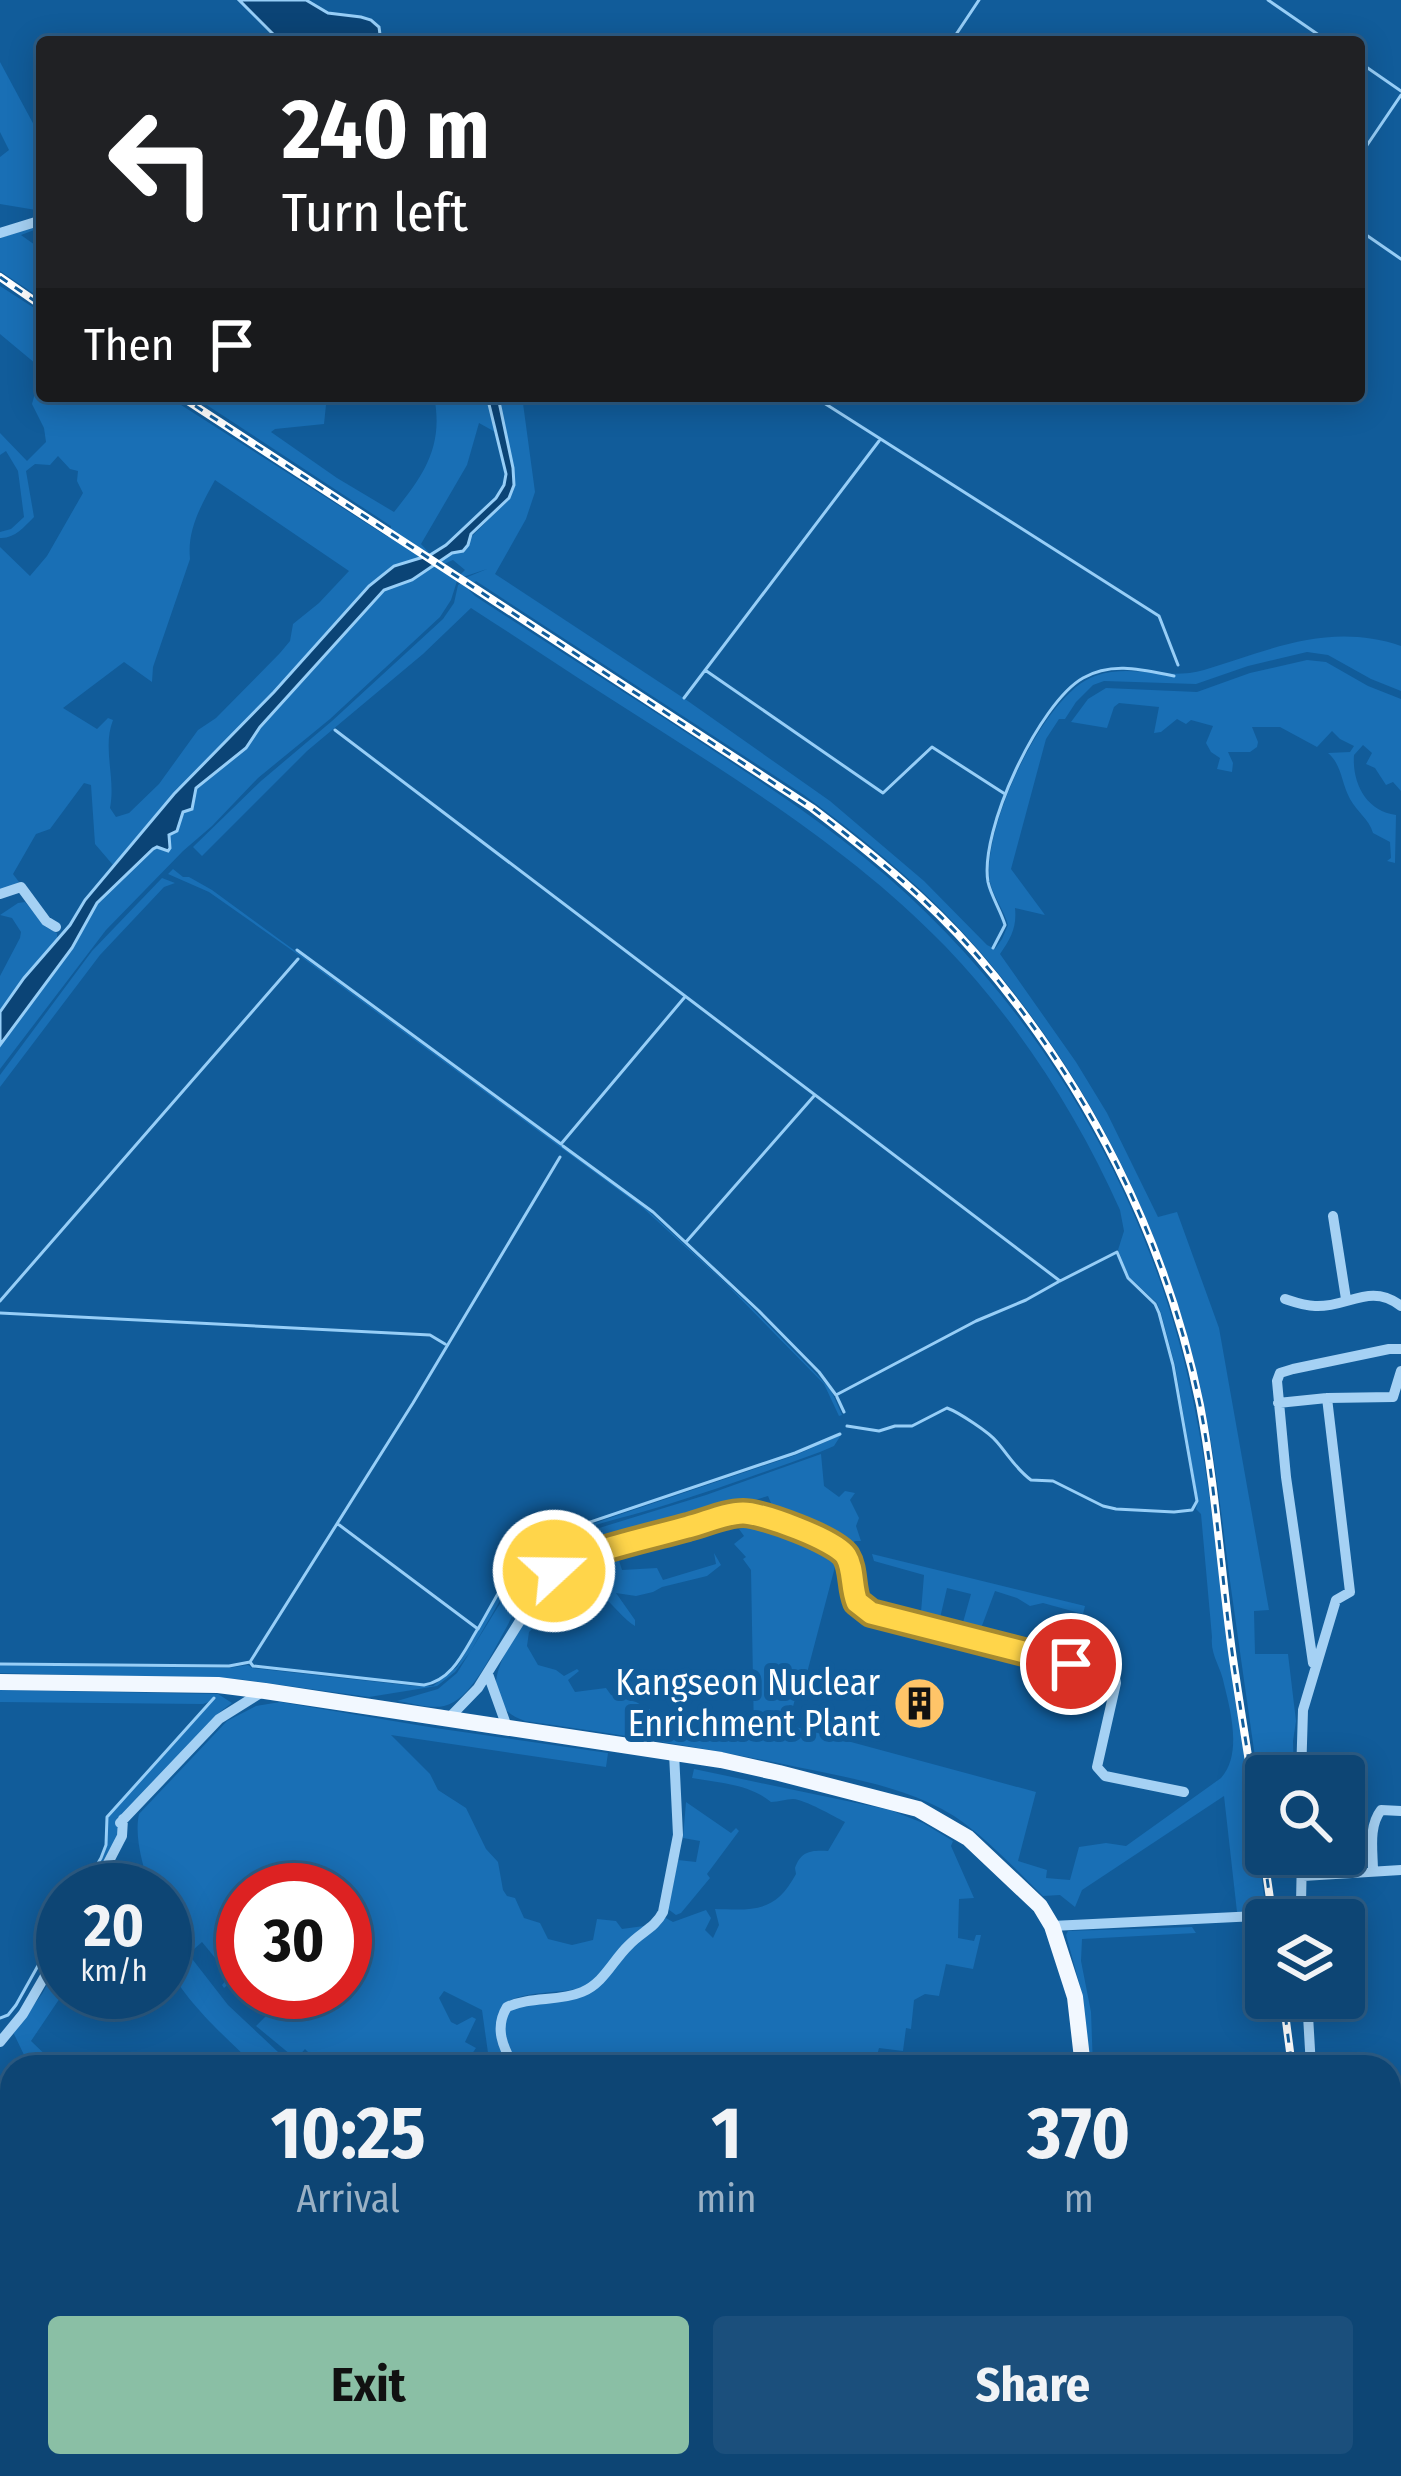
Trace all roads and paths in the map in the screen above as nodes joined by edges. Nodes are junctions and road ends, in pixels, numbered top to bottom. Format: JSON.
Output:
{"nodes":[{"id":1,"x":36,"y":222,"type":"edge"},
{"id":2,"x":0,"y":233,"type":"edge"},
{"id":3,"x":0,"y":894,"type":"edge"},
{"id":4,"x":56,"y":928,"type":"dead end"},
{"id":5,"x":1334,"y":1216,"type":"dead end"},
{"id":6,"x":1346,"y":1299,"type":"junction"},
{"id":7,"x":1285,"y":1300,"type":"dead end"},
{"id":8,"x":1401,"y":1306,"type":"edge"},
{"id":9,"x":1401,"y":1349,"type":"edge"},
{"id":10,"x":1401,"y":1371,"type":"edge"},
{"id":11,"x":1397,"y":1396,"type":"edge"},
{"id":12,"x":1327,"y":1398,"type":"junction"},
{"id":13,"x":1278,"y":1403,"type":"junction"},
{"id":14,"x":1314,"y":1672,"type":"junction"},
{"id":15,"x":488,"y":1673,"type":"junction"},
{"id":16,"x":0,"y":1682,"type":"edge"},
{"id":17,"x":265,"y":1691,"type":"junction"},
{"id":18,"x":448,"y":1719,"type":"junction"},
{"id":19,"x":507,"y":1727,"type":"junction"},
{"id":20,"x":674,"y":1753,"type":"junction"},
{"id":21,"x":1300,"y":1755,"type":"edge"},
{"id":22,"x":1184,"y":1792,"type":"dead end"},
{"id":23,"x":1401,"y":1811,"type":"edge"},
{"id":24,"x":108,"y":1863,"type":"edge"},
{"id":25,"x":1401,"y":1870,"type":"edge"},
{"id":26,"x":1373,"y":1872,"type":"junction"},
{"id":27,"x":1303,"y":1876,"type":"joint"},
{"id":28,"x":1301,"y":1899,"type":"edge"},
{"id":29,"x":1245,"y":1919,"type":"edge"},
{"id":30,"x":1052,"y":1926,"type":"junction"},
{"id":31,"x":36,"y":1993,"type":"edge"},
{"id":32,"x":1308,"y":2019,"type":"edge"},
{"id":33,"x":7,"y":2026,"type":"edge"},
{"id":34,"x":0,"y":2042,"type":"edge"},
{"id":35,"x":508,"y":2055,"type":"edge"},
{"id":36,"x":1081,"y":2055,"type":"edge"},
{"id":37,"x":1310,"y":2055,"type":"edge"}],
"edges":[{"from":1,"to":2,"type":"street"},
{"from":3,"to":4,"type":"street"},
{"from":5,"to":6,"type":"street"},
{"from":6,"to":7,"type":"street"},
{"from":6,"to":8,"type":"street"},
{"from":9,"to":13,"type":"street"},
{"from":10,"to":11,"type":"street"},
{"from":11,"to":12,"type":"street"},
{"from":12,"to":13,"type":"street"},
{"from":12,"to":14,"type":"street"},
{"from":13,"to":14,"type":"street"},
{"from":14,"to":21,"type":"street"},
{"from":15,"to":18,"type":"street"},
{"from":15,"to":19,"type":"street"},
{"from":15,"to":22,"type":"street"},
{"from":16,"to":17,"type":"main road"},
{"from":17,"to":18,"type":"main road"},
{"from":17,"to":24,"type":"street"},
{"from":18,"to":19,"type":"main road"},
{"from":19,"to":20,"type":"main road"},
{"from":20,"to":30,"type":"main road"},
{"from":20,"to":35,"type":"street"},
{"from":23,"to":26,"type":"street"},
{"from":25,"to":26,"type":"street"},
{"from":26,"to":27,"type":"street"},
{"from":27,"to":28,"type":"street"},
{"from":29,"to":30,"type":"street"},
{"from":30,"to":36,"type":"main road"},
{"from":31,"to":33,"type":"street"},
{"from":32,"to":37,"type":"street"},
{"from":33,"to":34,"type":"street"}]}
